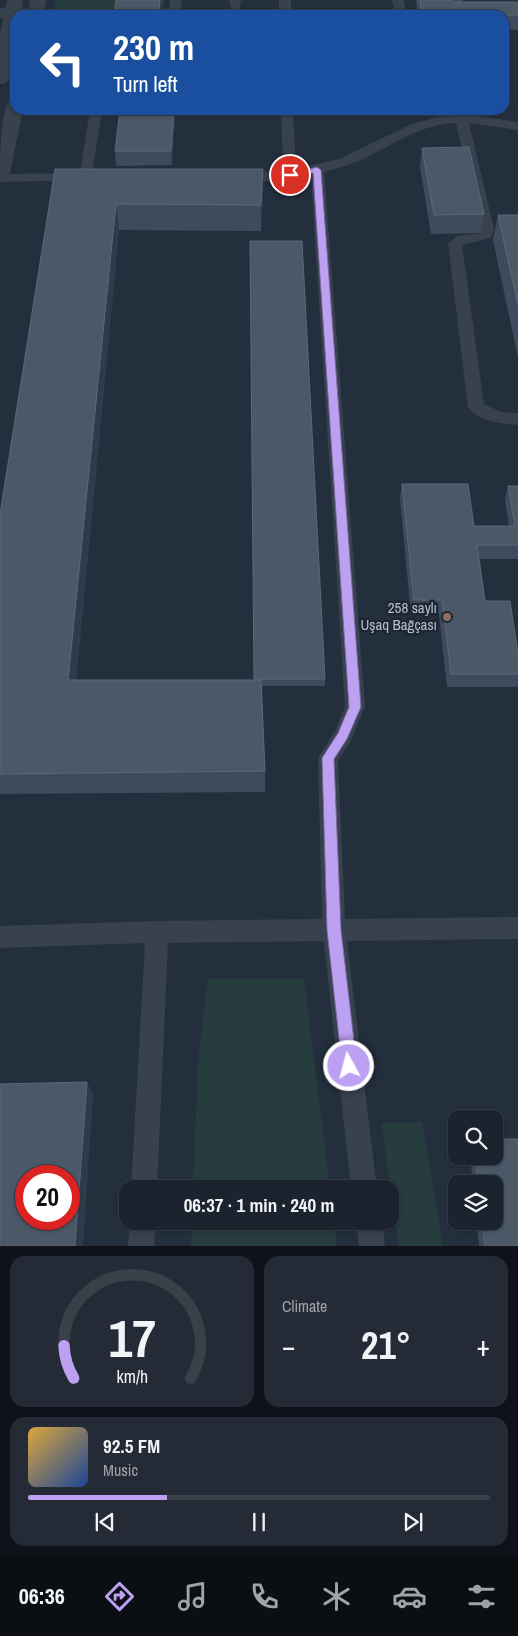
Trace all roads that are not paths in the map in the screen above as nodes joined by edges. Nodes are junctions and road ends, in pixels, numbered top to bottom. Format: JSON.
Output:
{"nodes":[{"id":1,"x":9,"y":9,"type":"edge"},
{"id":2,"x":36,"y":9,"type":"edge"},
{"id":3,"x":0,"y":79,"type":"edge"},
{"id":4,"x":13,"y":115,"type":"edge"},
{"id":5,"x":96,"y":115,"type":"edge"},
{"id":6,"x":287,"y":115,"type":"edge"},
{"id":7,"x":425,"y":116,"type":"edge"},
{"id":8,"x":462,"y":120,"type":"junction"},
{"id":9,"x":518,"y":126,"type":"edge"},
{"id":10,"x":317,"y":170,"type":"junction"},
{"id":11,"x":0,"y":173,"type":"edge"},
{"id":12,"x":290,"y":175,"type":"junction"},
{"id":13,"x":223,"y":177,"type":"edge"},
{"id":14,"x":0,"y":178,"type":"edge"},
{"id":15,"x":518,"y":419,"type":"edge"},
{"id":16,"x":518,"y":928,"type":"edge"},
{"id":17,"x":334,"y":930,"type":"junction"},
{"id":18,"x":157,"y":932,"type":"junction"},
{"id":19,"x":0,"y":937,"type":"edge"},
{"id":20,"x":144,"y":1180,"type":"edge"},
{"id":21,"x":363,"y":1180,"type":"edge"},
{"id":22,"x":143,"y":1230,"type":"edge"},
{"id":23,"x":369,"y":1230,"type":"edge"},
{"id":24,"x":142,"y":1246,"type":"edge"},
{"id":25,"x":372,"y":1246,"type":"edge"}],
"edges":[{"from":1,"to":2,"type":"street"},
{"from":1,"to":3,"type":"street"},
{"from":4,"to":11,"type":"street"},
{"from":5,"to":14,"type":"lane"},
{"from":6,"to":12,"type":"lane"},
{"from":7,"to":8,"type":"lane"},
{"from":7,"to":10,"type":"lane"},
{"from":8,"to":9,"type":"lane"},
{"from":8,"to":15,"type":"lane"},
{"from":10,"to":12,"type":"lane"},
{"from":10,"to":17,"type":"lane"},
{"from":12,"to":13,"type":"lane"},
{"from":16,"to":17,"type":"lane"},
{"from":17,"to":18,"type":"lane"},
{"from":17,"to":21,"type":"lane"},
{"from":18,"to":19,"type":"lane"},
{"from":18,"to":20,"type":"lane"},
{"from":22,"to":24,"type":"lane"},
{"from":23,"to":25,"type":"lane"}]}
